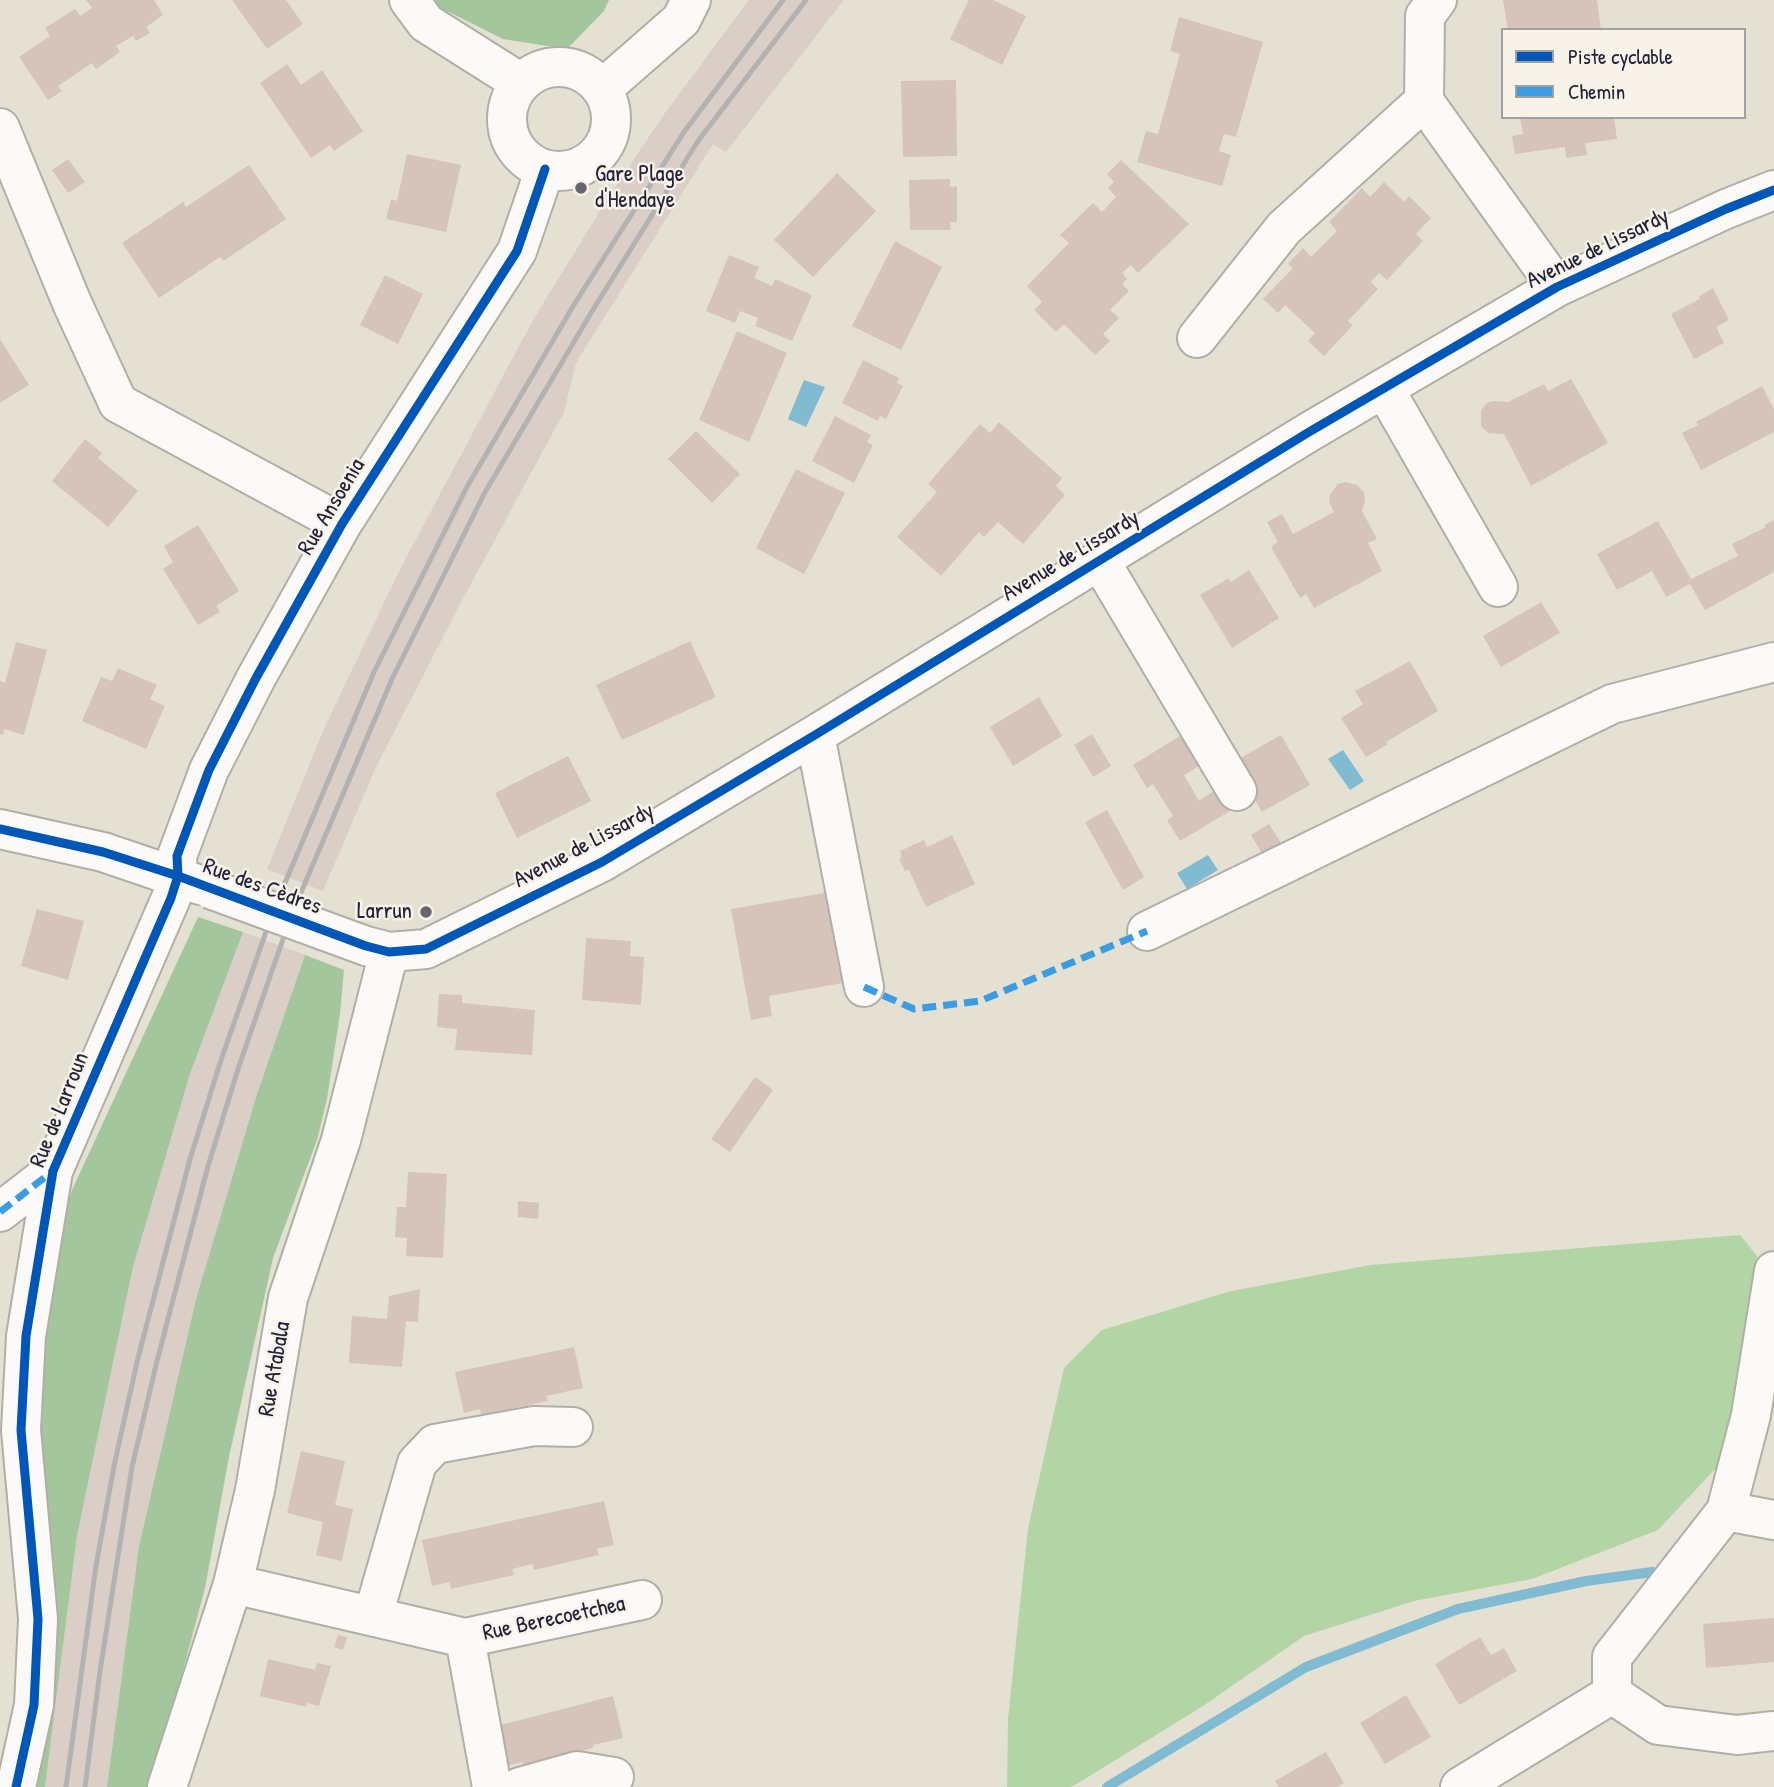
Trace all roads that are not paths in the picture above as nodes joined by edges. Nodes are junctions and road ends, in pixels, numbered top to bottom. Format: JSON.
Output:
{"nodes":[{"id":1,"x":409,"y":0,"type":"edge"},
{"id":2,"x":691,"y":0,"type":"edge"},
{"id":3,"x":1437,"y":0,"type":"edge"},
{"id":4,"x":521,"y":83,"type":"junction"},
{"id":5,"x":602,"y":89,"type":"junction"},
{"id":6,"x":1424,"y":101,"type":"junction"},
{"id":7,"x":0,"y":128,"type":"edge"},
{"id":8,"x":545,"y":169,"type":"junction"},
{"id":9,"x":1774,"y":190,"type":"edge"},
{"id":10,"x":1557,"y":287,"type":"junction"},
{"id":11,"x":1197,"y":338,"type":"dead end"},
{"id":12,"x":1384,"y":388,"type":"junction"},
{"id":13,"x":342,"y":524,"type":"junction"},
{"id":14,"x":1100,"y":561,"type":"junction"},
{"id":15,"x":1498,"y":587,"type":"dead end"},
{"id":16,"x":1774,"y":662,"type":"edge"},
{"id":17,"x":815,"y":735,"type":"junction"},
{"id":18,"x":1237,"y":791,"type":"dead end"},
{"id":19,"x":0,"y":829,"type":"edge"},
{"id":20,"x":194,"y":883,"type":"junction"},
{"id":21,"x":1147,"y":931,"type":"dead end"},
{"id":22,"x":377,"y":949,"type":"junction"},
{"id":23,"x":864,"y":987,"type":"dead end"},
{"id":24,"x":53,"y":1171,"type":"junction"},
{"id":25,"x":0,"y":1212,"type":"edge"},
{"id":26,"x":1774,"y":1271,"type":"edge"},
{"id":27,"x":572,"y":1427,"type":"dead end"},
{"id":28,"x":1726,"y":1511,"type":"junction"},
{"id":29,"x":1774,"y":1520,"type":"edge"},
{"id":30,"x":233,"y":1584,"type":"junction"},
{"id":31,"x":642,"y":1600,"type":"dead end"},
{"id":32,"x":373,"y":1616,"type":"junction"},
{"id":33,"x":465,"y":1638,"type":"junction"},
{"id":34,"x":1612,"y":1695,"type":"junction"},
{"id":35,"x":1774,"y":1731,"type":"edge"},
{"id":36,"x":614,"y":1777,"type":"dead end"},
{"id":37,"x":16,"y":1787,"type":"edge"},
{"id":38,"x":167,"y":1787,"type":"edge"},
{"id":39,"x":492,"y":1787,"type":"edge"},
{"id":40,"x":520,"y":1787,"type":"edge"},
{"id":41,"x":1460,"y":1787,"type":"edge"}],
"edges":[{"from":1,"to":4,"type":"street"},
{"from":2,"to":5,"type":"street"},
{"from":3,"to":6,"type":"street"},
{"from":4,"to":5,"type":"street"},
{"from":4,"to":8,"type":"street"},
{"from":5,"to":8,"type":"street"},
{"from":6,"to":10,"type":"street"},
{"from":6,"to":11,"type":"street"},
{"from":7,"to":13,"type":"street"},
{"from":8,"to":13,"type":"street","name":"Rue Ansoenia"},
{"from":9,"to":10,"type":"street","name":"Avenue de Lissardy"},
{"from":10,"to":12,"type":"street","name":"Avenue de Lissardy"},
{"from":12,"to":14,"type":"street","name":"Avenue de Lissardy"},
{"from":12,"to":15,"type":"street"},
{"from":13,"to":20,"type":"street","name":"Rue Ansoenia"},
{"from":14,"to":17,"type":"street","name":"Avenue de Lissardy"},
{"from":14,"to":18,"type":"street"},
{"from":16,"to":21,"type":"street"},
{"from":17,"to":22,"type":"street","name":"Avenue de Lissardy"},
{"from":17,"to":23,"type":"street"},
{"from":19,"to":20,"type":"street","name":"Rue des Cèdres"},
{"from":20,"to":22,"type":"street","name":"Rue des Cèdres","bridge":true},
{"from":20,"to":24,"type":"street","name":"Rue de Larroun"},
{"from":22,"to":30,"type":"street","name":"Rue Atabala"},
{"from":24,"to":25,"type":"street"},
{"from":24,"to":37,"type":"street","name":"Rue de Larroun"},
{"from":26,"to":28,"type":"street"},
{"from":27,"to":32,"type":"street"},
{"from":28,"to":29,"type":"street"},
{"from":28,"to":34,"type":"street"},
{"from":30,"to":32,"type":"street","name":"Rue Berecoetchea"},
{"from":30,"to":38,"type":"street","name":"Rue Atabala"},
{"from":31,"to":33,"type":"street","name":"Rue Berecoetchea"},
{"from":32,"to":33,"type":"street","name":"Rue Berecoetchea"},
{"from":33,"to":39,"type":"street","name":"Rue Berecoetchea"},
{"from":34,"to":35,"type":"street"},
{"from":34,"to":41,"type":"street"},
{"from":36,"to":40,"type":"street"}]}
